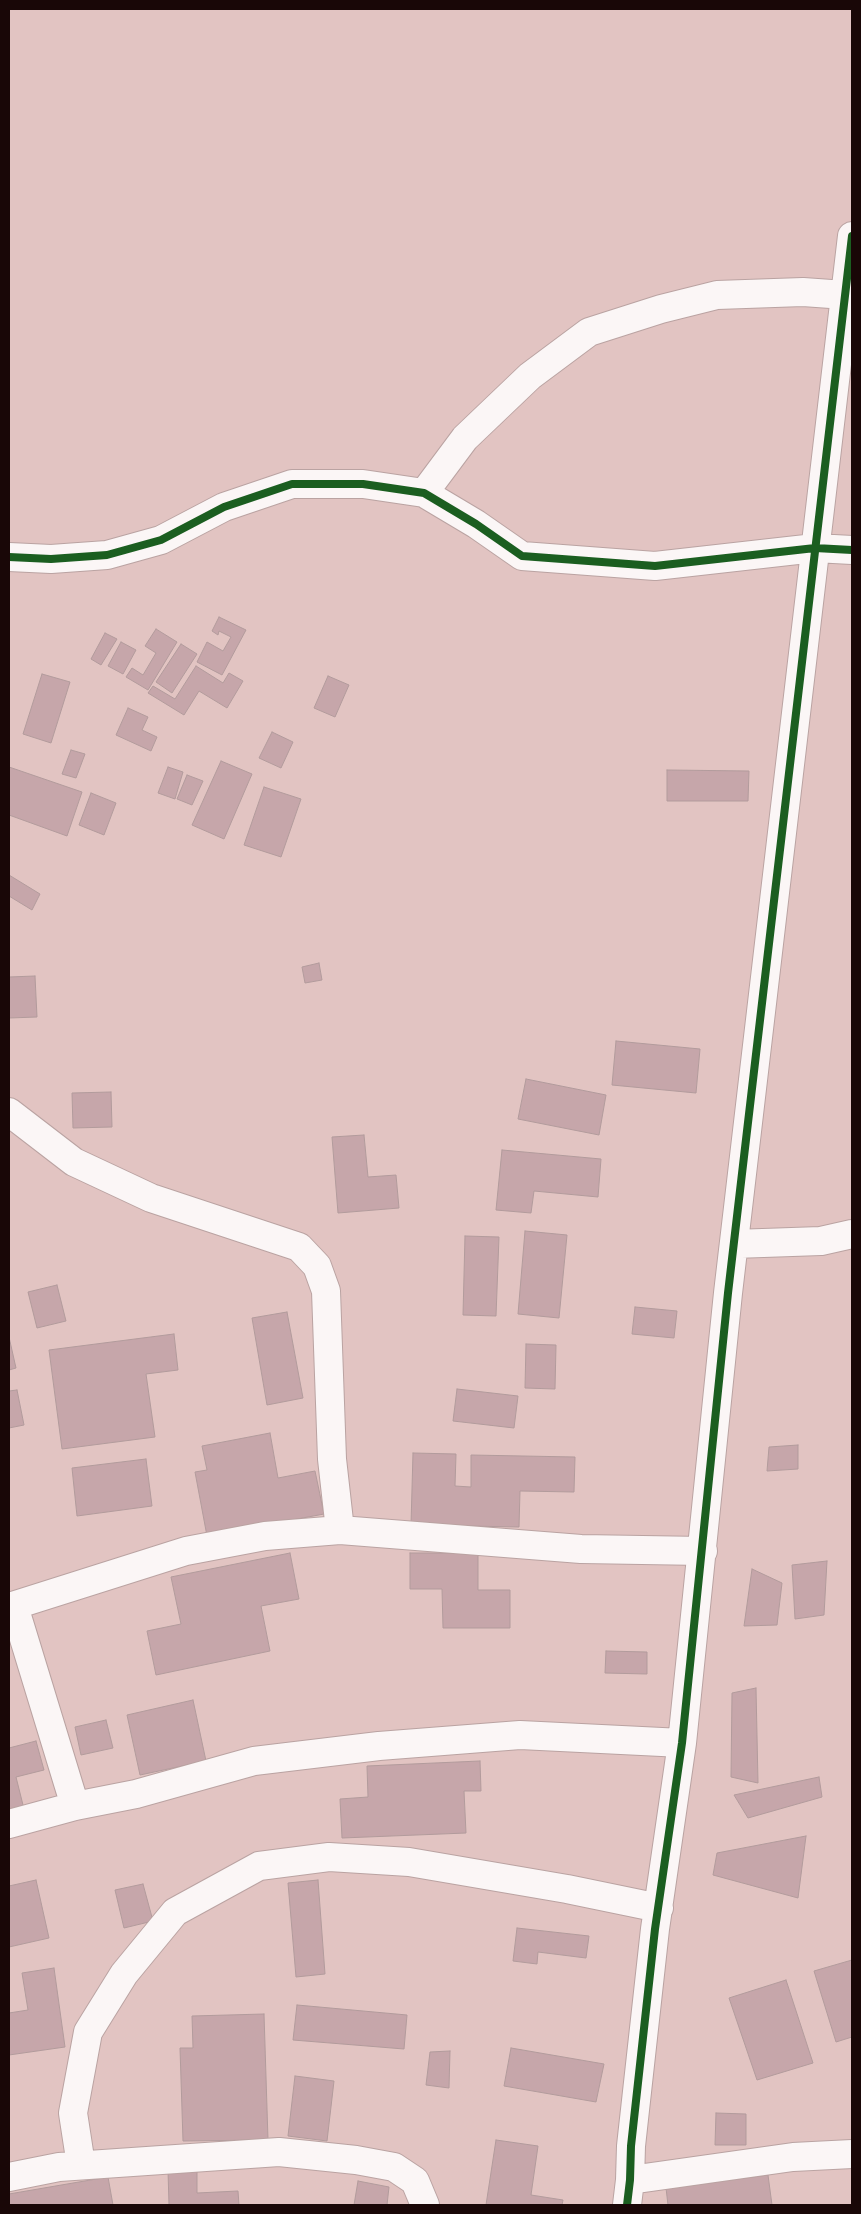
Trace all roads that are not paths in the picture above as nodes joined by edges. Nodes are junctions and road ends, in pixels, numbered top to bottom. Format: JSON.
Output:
{"nodes":[{"id":1,"x":852,"y":236,"type":"edge"},
{"id":2,"x":845,"y":295,"type":"junction"},
{"id":3,"x":424,"y":492,"type":"junction"},
{"id":4,"x":815,"y":548,"type":"junction"},
{"id":5,"x":852,"y":550,"type":"edge"},
{"id":6,"x":9,"y":557,"type":"edge"},
{"id":7,"x":9,"y":1112,"type":"edge"},
{"id":8,"x":852,"y":1234,"type":"edge"},
{"id":9,"x":734,"y":1244,"type":"junction"},
{"id":10,"x":340,"y":1530,"type":"junction"},
{"id":11,"x":704,"y":1550,"type":"junction"},
{"id":12,"x":11,"y":1607,"type":"edge"},
{"id":13,"x":682,"y":1743,"type":"junction"},
{"id":14,"x":75,"y":1806,"type":"junction"},
{"id":15,"x":9,"y":1824,"type":"edge"},
{"id":16,"x":658,"y":1908,"type":"junction"},
{"id":17,"x":852,"y":2154,"type":"edge"},
{"id":18,"x":81,"y":2165,"type":"junction"},
{"id":19,"x":9,"y":2177,"type":"edge"},
{"id":20,"x":629,"y":2192,"type":"edge"},
{"id":21,"x":426,"y":2205,"type":"edge"}],
"edges":[{"from":1,"to":2,"type":"street"},
{"from":2,"to":3,"type":"street"},
{"from":2,"to":4,"type":"street"},
{"from":3,"to":4,"type":"street"},
{"from":3,"to":6,"type":"street"},
{"from":4,"to":5,"type":"street"},
{"from":4,"to":9,"type":"street"},
{"from":7,"to":10,"type":"street"},
{"from":8,"to":9,"type":"street"},
{"from":9,"to":11,"type":"street"},
{"from":10,"to":11,"type":"street"},
{"from":10,"to":12,"type":"street"},
{"from":11,"to":13,"type":"street"},
{"from":12,"to":14,"type":"street"},
{"from":13,"to":14,"type":"street"},
{"from":13,"to":16,"type":"street"},
{"from":14,"to":15,"type":"street"},
{"from":16,"to":18,"type":"street"},
{"from":16,"to":20,"type":"street"},
{"from":17,"to":20,"type":"street"},
{"from":18,"to":19,"type":"street"},
{"from":18,"to":21,"type":"street"}]}
